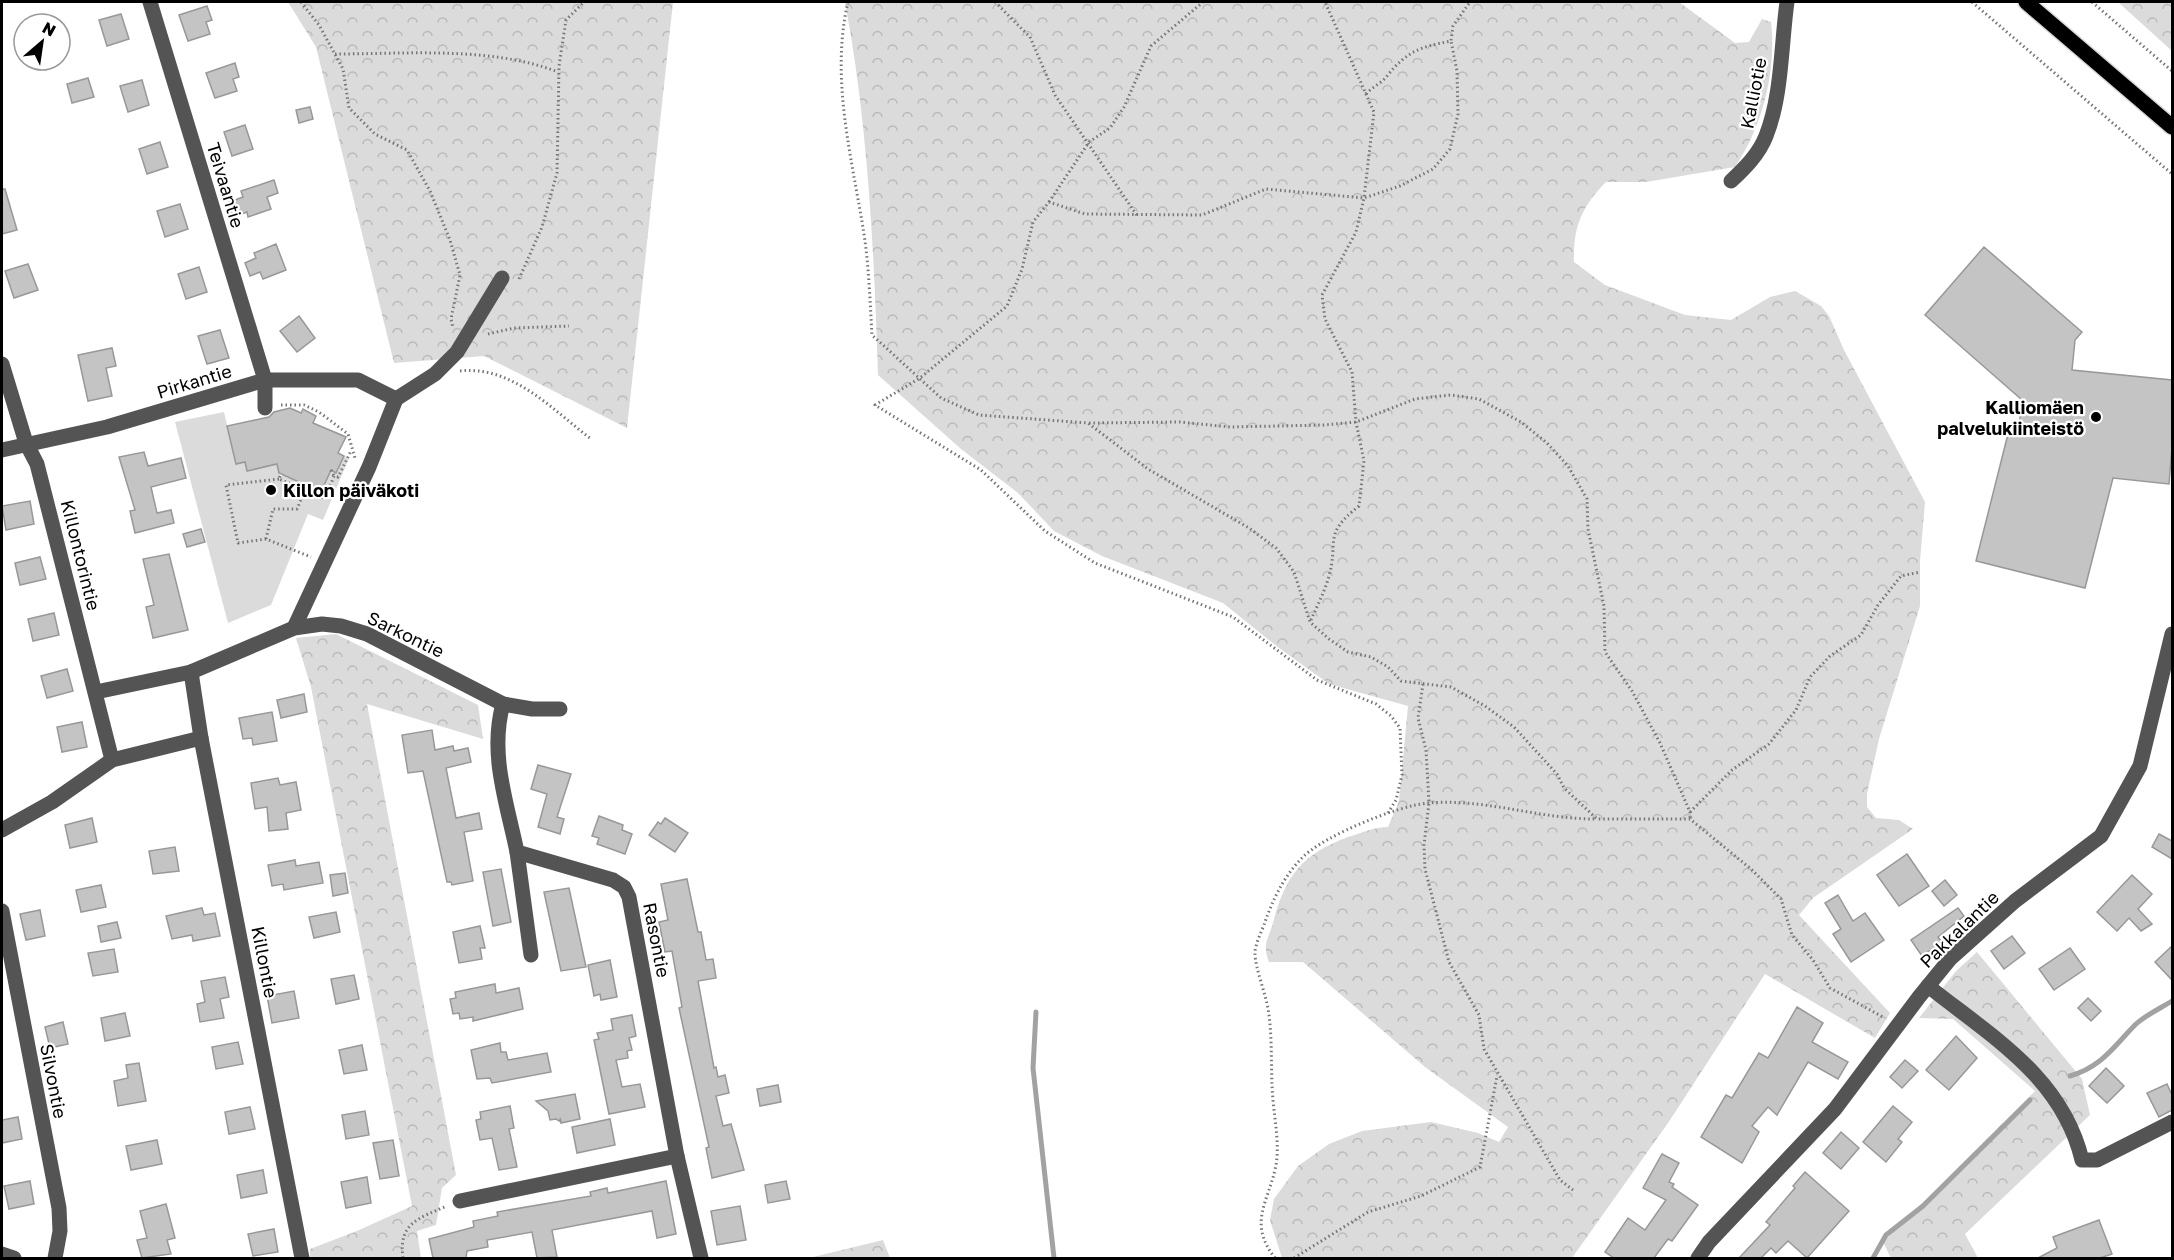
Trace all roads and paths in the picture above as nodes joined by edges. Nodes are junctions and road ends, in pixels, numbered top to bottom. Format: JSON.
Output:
{"nodes":[{"id":1,"x":150,"y":2,"type":"edge"},
{"id":2,"x":301,"y":2,"type":"edge"},
{"id":3,"x":584,"y":2,"type":"edge"},
{"id":4,"x":848,"y":2,"type":"edge"},
{"id":5,"x":995,"y":2,"type":"edge"},
{"id":6,"x":1203,"y":2,"type":"edge"},
{"id":7,"x":1325,"y":2,"type":"edge"},
{"id":8,"x":1470,"y":2,"type":"edge"},
{"id":9,"x":1787,"y":2,"type":"edge"},
{"id":10,"x":1972,"y":2,"type":"edge"},
{"id":11,"x":2026,"y":2,"type":"edge"},
{"id":12,"x":2092,"y":2,"type":"edge"},
{"id":13,"x":1451,"y":41,"type":"junction"},
{"id":14,"x":335,"y":54,"type":"junction"},
{"id":15,"x":2172,"y":71,"type":"edge"},
{"id":16,"x":558,"y":72,"type":"junction"},
{"id":17,"x":1366,"y":94,"type":"junction"},
{"id":18,"x":2172,"y":127,"type":"edge"},
{"id":19,"x":1089,"y":142,"type":"junction"},
{"id":20,"x":2172,"y":174,"type":"edge"},
{"id":21,"x":1731,"y":181,"type":"dead end"},
{"id":22,"x":1364,"y":198,"type":"junction"},
{"id":23,"x":1049,"y":202,"type":"junction"},
{"id":24,"x":1138,"y":217,"type":"junction"},
{"id":25,"x":502,"y":278,"type":"dead end"},
{"id":26,"x":515,"y":287,"type":"dead end"},
{"id":27,"x":569,"y":326,"type":"dead end"},
{"id":28,"x":485,"y":334,"type":"dead end"},
{"id":29,"x":457,"y":352,"type":"junction"},
{"id":30,"x":2,"y":364,"type":"edge"},
{"id":31,"x":435,"y":374,"type":"junction"},
{"id":32,"x":920,"y":378,"type":"junction"},
{"id":33,"x":265,"y":380,"type":"junction"},
{"id":34,"x":396,"y":399,"type":"junction"},
{"id":35,"x":265,"y":408,"type":"joint"},
{"id":36,"x":1356,"y":422,"type":"junction"},
{"id":37,"x":1088,"y":423,"type":"junction"},
{"id":38,"x":591,"y":439,"type":"dead end"},
{"id":39,"x":26,"y":443,"type":"junction"},
{"id":40,"x":2,"y":450,"type":"edge"},
{"id":41,"x":351,"y":452,"type":"junction"},
{"id":42,"x":369,"y":467,"type":"junction"},
{"id":43,"x":331,"y":470,"type":"dead end"},
{"id":44,"x":334,"y":476,"type":"junction"},
{"id":45,"x":305,"y":490,"type":"junction"},
{"id":46,"x":266,"y":539,"type":"junction"},
{"id":47,"x":294,"y":550,"type":"dead end"},
{"id":48,"x":1920,"y":572,"type":"dead end"},
{"id":49,"x":1310,"y":622,"type":"junction"},
{"id":50,"x":294,"y":628,"type":"junction"},
{"id":51,"x":2172,"y":634,"type":"edge"},
{"id":52,"x":191,"y":672,"type":"junction"},
{"id":53,"x":1423,"y":684,"type":"junction"},
{"id":54,"x":96,"y":692,"type":"junction"},
{"id":55,"x":503,"y":704,"type":"junction"},
{"id":56,"x":560,"y":709,"type":"dead end"},
{"id":57,"x":201,"y":738,"type":"junction"},
{"id":58,"x":112,"y":760,"type":"junction"},
{"id":59,"x":1429,"y":803,"type":"junction"},
{"id":60,"x":1690,"y":812,"type":"junction"},
{"id":61,"x":1388,"y":813,"type":"junction"},
{"id":62,"x":1597,"y":819,"type":"junction"},
{"id":63,"x":1690,"y":819,"type":"junction"},
{"id":64,"x":2,"y":830,"type":"edge"},
{"id":65,"x":517,"y":852,"type":"junction"},
{"id":66,"x":2,"y":911,"type":"edge"},
{"id":67,"x":531,"y":955,"type":"dead end"},
{"id":68,"x":1928,"y":986,"type":"junction"},
{"id":69,"x":1899,"y":1024,"type":"junction"},
{"id":70,"x":1497,"y":1075,"type":"junction"},
{"id":71,"x":2172,"y":1122,"type":"edge"},
{"id":72,"x":677,"y":1156,"type":"junction"},
{"id":73,"x":1574,"y":1190,"type":"dead end"},
{"id":74,"x":460,"y":1201,"type":"joint"},
{"id":75,"x":2,"y":1254,"type":"edge"},
{"id":76,"x":14,"y":1258,"type":"edge"},
{"id":77,"x":56,"y":1258,"type":"edge"},
{"id":78,"x":302,"y":1258,"type":"edge"},
{"id":79,"x":403,"y":1258,"type":"edge"},
{"id":80,"x":701,"y":1258,"type":"edge"},
{"id":81,"x":1275,"y":1258,"type":"edge"},
{"id":82,"x":1294,"y":1258,"type":"edge"},
{"id":83,"x":1698,"y":1258,"type":"edge"}],
"edges":[{"from":1,"to":33,"type":"street","name":"Teivaantie"},
{"from":2,"to":14,"type":"path"},
{"from":3,"to":16,"type":"path"},
{"from":4,"to":32,"type":"path"},
{"from":5,"to":19,"type":"path"},
{"from":6,"to":19,"type":"path"},
{"from":7,"to":17,"type":"path"},
{"from":8,"to":13,"type":"path"},
{"from":9,"to":21,"type":"street","name":"Kalliotie"},
{"from":10,"to":20,"type":"path"},
{"from":11,"to":18,"type":"main road"},
{"from":12,"to":15,"type":"path"},
{"from":13,"to":17,"type":"path"},
{"from":13,"to":22,"type":"path"},
{"from":14,"to":16,"type":"path"},
{"from":14,"to":29,"type":"path"},
{"from":16,"to":26,"type":"path"},
{"from":17,"to":22,"type":"path"},
{"from":19,"to":23,"type":"path"},
{"from":19,"to":24,"type":"path"},
{"from":22,"to":24,"type":"path"},
{"from":22,"to":36,"type":"path"},
{"from":23,"to":24,"type":"path"},
{"from":23,"to":32,"type":"path"},
{"from":25,"to":29,"type":"street"},
{"from":27,"to":28,"type":"path"},
{"from":29,"to":31,"type":"street"},
{"from":30,"to":39,"type":"street","name":"Killontorintie"},
{"from":31,"to":34,"type":"street"},
{"from":31,"to":38,"type":"path"},
{"from":32,"to":37,"type":"path"},
{"from":32,"to":61,"type":"path"},
{"from":33,"to":34,"type":"street","name":"Pirkantie"},
{"from":33,"to":35,"type":"street","name":"Teivaantie"},
{"from":33,"to":39,"type":"street","name":"Pirkantie"},
{"from":34,"to":42,"type":"street"},
{"from":35,"to":41,"type":"path"},
{"from":36,"to":37,"type":"path"},
{"from":36,"to":49,"type":"path"},
{"from":36,"to":60,"type":"path"},
{"from":37,"to":49,"type":"path"},
{"from":39,"to":40,"type":"street","name":"Pirkantie"},
{"from":39,"to":54,"type":"street","name":"Killontorintie"},
{"from":41,"to":42,"type":"path"},
{"from":41,"to":44,"type":"path"},
{"from":42,"to":50,"type":"street"},
{"from":43,"to":44,"type":"path"},
{"from":44,"to":45,"type":"path"},
{"from":45,"to":46,"type":"path"},
{"from":45,"to":46,"type":"path"},
{"from":46,"to":47,"type":"path"},
{"from":48,"to":60,"type":"path"},
{"from":49,"to":53,"type":"path"},
{"from":50,"to":52,"type":"street","name":"Sarkontie"},
{"from":50,"to":55,"type":"street","name":"Sarkontie"},
{"from":51,"to":68,"type":"street","name":"Pakkalantie"},
{"from":52,"to":54,"type":"street","name":"Sarkontie"},
{"from":52,"to":57,"type":"street","name":"Killontie"},
{"from":53,"to":59,"type":"path"},
{"from":53,"to":62,"type":"path"},
{"from":54,"to":58,"type":"street","name":"Killontorintie"},
{"from":55,"to":56,"type":"street","name":"Sarkontie"},
{"from":55,"to":65,"type":"street"},
{"from":57,"to":58,"type":"street"},
{"from":57,"to":78,"type":"street","name":"Killontie"},
{"from":58,"to":64,"type":"street"},
{"from":59,"to":61,"type":"path"},
{"from":59,"to":62,"type":"path"},
{"from":59,"to":70,"type":"path"},
{"from":60,"to":63,"type":"path"},
{"from":61,"to":81,"type":"path"},
{"from":62,"to":63,"type":"path"},
{"from":63,"to":69,"type":"path"},
{"from":65,"to":67,"type":"street"},
{"from":65,"to":72,"type":"street","name":"Rasontie"},
{"from":66,"to":77,"type":"street","name":"Silvontie"},
{"from":68,"to":69,"type":"street","name":"Pakkalantie"},
{"from":68,"to":71,"type":"street"},
{"from":69,"to":83,"type":"street","name":"Pakkalantie"},
{"from":70,"to":73,"type":"path"},
{"from":70,"to":82,"type":"path"},
{"from":72,"to":74,"type":"street"},
{"from":72,"to":80,"type":"street","name":"Rasontie"},
{"from":74,"to":79,"type":"path"},
{"from":75,"to":76,"type":"street"}]}
